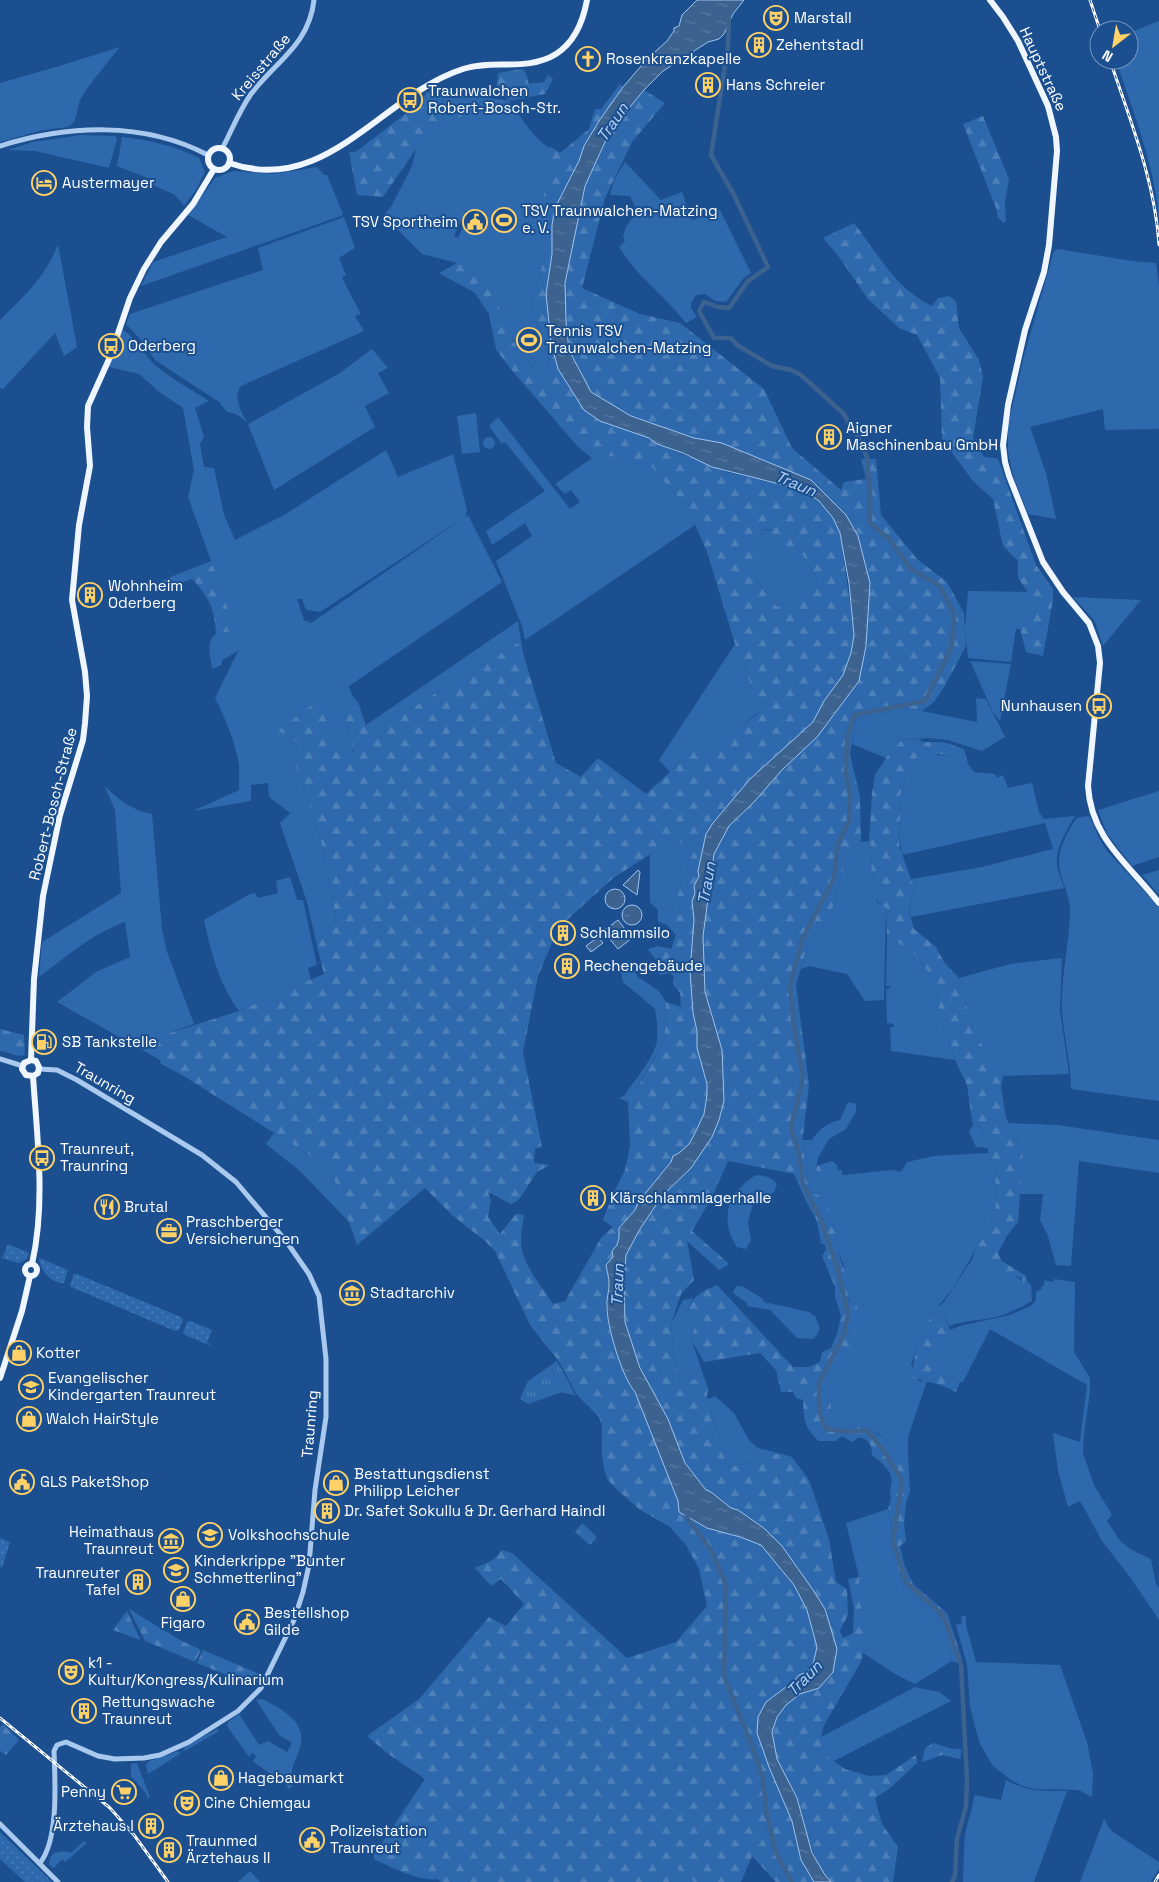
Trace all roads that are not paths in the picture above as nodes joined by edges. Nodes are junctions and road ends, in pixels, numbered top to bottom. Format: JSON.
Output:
{"nodes":[{"id":1,"x":314,"y":0,"type":"edge"},
{"id":2,"x":587,"y":0,"type":"edge"},
{"id":3,"x":990,"y":0,"type":"edge"},
{"id":4,"x":0,"y":146,"type":"edge"},
{"id":5,"x":222,"y":149,"type":"junction"},
{"id":6,"x":208,"y":155,"type":"junction"},
{"id":7,"x":229,"y":163,"type":"junction"},
{"id":8,"x":214,"y":169,"type":"junction"},
{"id":9,"x":1159,"y":903,"type":"edge"},
{"id":10,"x":0,"y":1059,"type":"edge"},
{"id":11,"x":31,"y":1060,"type":"junction"},
{"id":12,"x":23,"y":1066,"type":"junction"},
{"id":13,"x":39,"y":1069,"type":"junction"},
{"id":14,"x":32,"y":1076,"type":"junction"},
{"id":15,"x":0,"y":1378,"type":"edge"},
{"id":16,"x":0,"y":1824,"type":"edge"},
{"id":17,"x":40,"y":1863,"type":"junction"},
{"id":18,"x":58,"y":1882,"type":"edge"}],
"edges":[{"from":1,"to":5,"type":"street","name":"Kreisstraße"},
{"from":2,"to":7,"type":"main road"},
{"from":3,"to":9,"type":"main road","name":"Hauptstraße"},
{"from":4,"to":6,"type":"street"},
{"from":5,"to":6,"type":"main road"},
{"from":5,"to":7,"type":"main road"},
{"from":6,"to":8,"type":"main road"},
{"from":7,"to":8,"type":"main road"},
{"from":8,"to":11,"type":"main road","name":"Robert-Bosch-Straße"},
{"from":10,"to":12,"type":"street"},
{"from":11,"to":12,"type":"main road"},
{"from":11,"to":13,"type":"main road"},
{"from":12,"to":14,"type":"main road"},
{"from":13,"to":14,"type":"main road"},
{"from":13,"to":17,"type":"street","name":"Traunring"},
{"from":14,"to":15,"type":"main road"},
{"from":16,"to":17,"type":"street"},
{"from":17,"to":18,"type":"street"}]}
